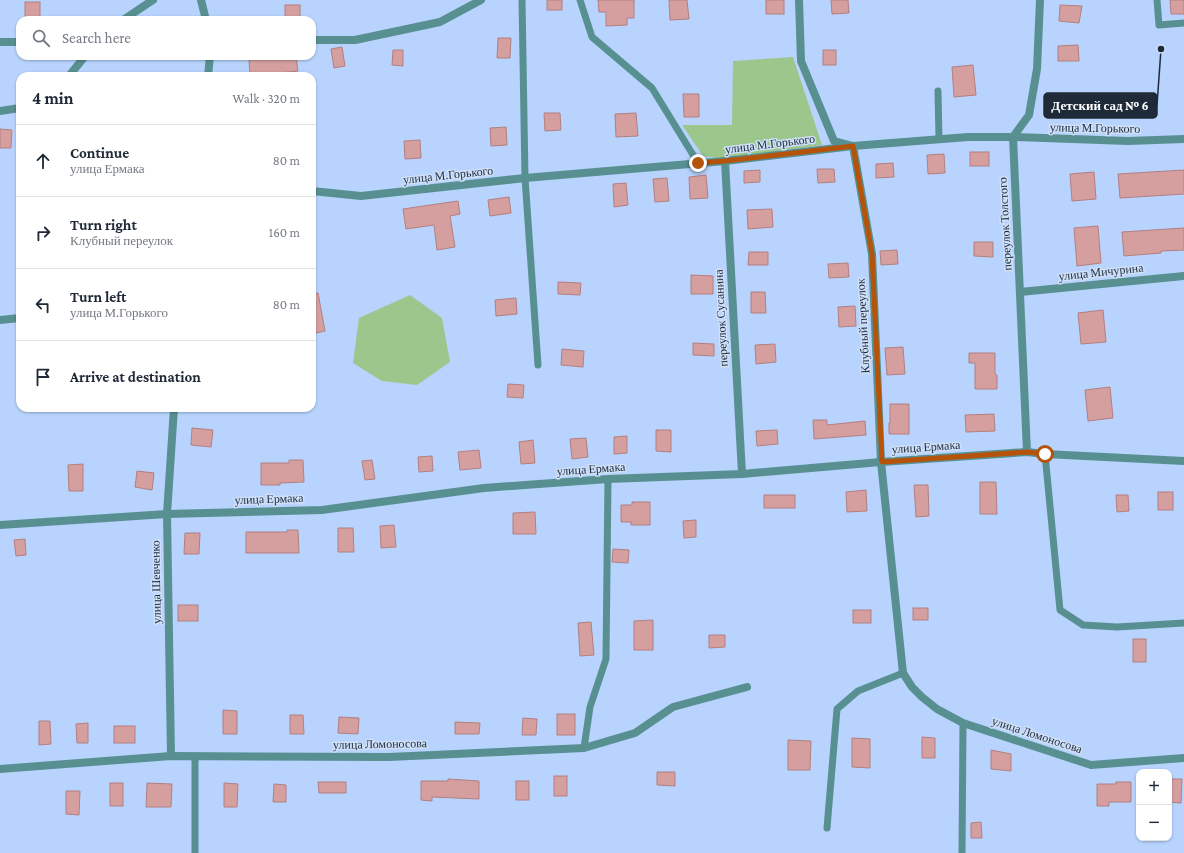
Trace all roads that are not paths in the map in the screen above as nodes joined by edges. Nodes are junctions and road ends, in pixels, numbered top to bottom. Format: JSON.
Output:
{"nodes":[{"id":1,"x":153,"y":0,"type":"edge"},
{"id":2,"x":201,"y":0,"type":"edge"},
{"id":3,"x":481,"y":0,"type":"edge"},
{"id":4,"x":522,"y":0,"type":"edge"},
{"id":5,"x":580,"y":0,"type":"edge"},
{"id":6,"x":799,"y":0,"type":"edge"},
{"id":7,"x":1040,"y":0,"type":"edge"},
{"id":8,"x":1157,"y":0,"type":"edge"},
{"id":9,"x":130,"y":16,"type":"edge"},
{"id":10,"x":205,"y":16,"type":"edge"},
{"id":11,"x":1184,"y":23,"type":"edge"},
{"id":12,"x":316,"y":40,"type":"edge"},
{"id":13,"x":0,"y":42,"type":"edge"},
{"id":14,"x":16,"y":42,"type":"edge"},
{"id":15,"x":81,"y":60,"type":"edge"},
{"id":16,"x":210,"y":60,"type":"edge"},
{"id":17,"x":72,"y":72,"type":"edge"},
{"id":18,"x":208,"y":72,"type":"edge"},
{"id":19,"x":938,"y":91,"type":"dead end"},
{"id":20,"x":16,"y":109,"type":"edge"},
{"id":21,"x":0,"y":111,"type":"edge"},
{"id":22,"x":1013,"y":137,"type":"junction"},
{"id":23,"x":939,"y":139,"type":"junction"},
{"id":24,"x":1184,"y":139,"type":"edge"},
{"id":25,"x":853,"y":146,"type":"junction"},
{"id":26,"x":725,"y":161,"type":"junction"},
{"id":27,"x":698,"y":163,"type":"junction"},
{"id":28,"x":525,"y":178,"type":"junction"},
{"id":29,"x":316,"y":191,"type":"edge"},
{"id":30,"x":1184,"y":276,"type":"edge"},
{"id":31,"x":1020,"y":292,"type":"junction"},
{"id":32,"x":16,"y":318,"type":"edge"},
{"id":33,"x":0,"y":320,"type":"edge"},
{"id":34,"x":538,"y":365,"type":"dead end"},
{"id":35,"x":174,"y":412,"type":"edge"},
{"id":36,"x":1027,"y":452,"type":"junction"},
{"id":37,"x":1045,"y":454,"type":"junction"},
{"id":38,"x":882,"y":462,"type":"junction"},
{"id":39,"x":1184,"y":462,"type":"edge"},
{"id":40,"x":742,"y":474,"type":"junction"},
{"id":41,"x":608,"y":479,"type":"junction"},
{"id":42,"x":167,"y":514,"type":"junction"},
{"id":43,"x":0,"y":525,"type":"edge"},
{"id":44,"x":1184,"y":623,"type":"edge"},
{"id":45,"x":903,"y":674,"type":"junction"},
{"id":46,"x":748,"y":687,"type":"dead end"},
{"id":47,"x":963,"y":723,"type":"junction"},
{"id":48,"x":584,"y":748,"type":"junction"},
{"id":49,"x":170,"y":756,"type":"junction"},
{"id":50,"x":195,"y":756,"type":"junction"},
{"id":51,"x":1184,"y":758,"type":"edge"},
{"id":52,"x":0,"y":769,"type":"edge"},
{"id":53,"x":827,"y":828,"type":"dead end"},
{"id":54,"x":195,"y":853,"type":"edge"},
{"id":55,"x":962,"y":853,"type":"edge"}],
"edges":[{"from":1,"to":9,"type":"street"},
{"from":2,"to":10,"type":"street"},
{"from":3,"to":12,"type":"street"},
{"from":4,"to":28,"type":"lane"},
{"from":5,"to":27,"type":"lane"},
{"from":6,"to":25,"type":"street"},
{"from":7,"to":22,"type":"street"},
{"from":8,"to":11,"type":"lane"},
{"from":13,"to":14,"type":"street"},
{"from":15,"to":17,"type":"street"},
{"from":16,"to":18,"type":"street"},
{"from":19,"to":23,"type":"lane"},
{"from":20,"to":21,"type":"street"},
{"from":22,"to":23,"type":"street","name":"улица М.Горького"},
{"from":22,"to":24,"type":"street","name":"улица М.Горького"},
{"from":22,"to":31,"type":"street","name":"переулок Толстого"},
{"from":23,"to":25,"type":"street","name":"улица М.Горького"},
{"from":25,"to":26,"type":"street","name":"улица М.Горького"},
{"from":25,"to":38,"type":"street","name":"Клубный переулок"},
{"from":26,"to":27,"type":"street","name":"улица М.Горького"},
{"from":26,"to":40,"type":"street","name":"переулок Сусанина"},
{"from":27,"to":28,"type":"street","name":"улица М.Горького"},
{"from":28,"to":29,"type":"street","name":"улица М.Горького"},
{"from":28,"to":34,"type":"lane"},
{"from":30,"to":31,"type":"street","name":"улица Мичурина"},
{"from":31,"to":36,"type":"street","name":"переулок Толстого"},
{"from":32,"to":33,"type":"street"},
{"from":35,"to":42,"type":"street","name":"улица Шевченко"},
{"from":36,"to":37,"type":"street","name":"улица Ермака"},
{"from":36,"to":38,"type":"street","name":"улица Ермака"},
{"from":37,"to":39,"type":"street","name":"улица Ермака"},
{"from":37,"to":44,"type":"lane"},
{"from":38,"to":40,"type":"street","name":"улица Ермака"},
{"from":38,"to":45,"type":"street","name":"Клубный переулок"},
{"from":40,"to":41,"type":"street","name":"улица Ермака"},
{"from":41,"to":42,"type":"street","name":"улица Ермака"},
{"from":41,"to":48,"type":"lane"},
{"from":42,"to":43,"type":"street","name":"улица Ермака"},
{"from":42,"to":49,"type":"street","name":"улица Шевченко"},
{"from":45,"to":47,"type":"street","name":"улица Ломоносова"},
{"from":45,"to":53,"type":"lane"},
{"from":46,"to":48,"type":"street","name":"улица Ломоносова"},
{"from":47,"to":51,"type":"street","name":"улица Ломоносова"},
{"from":47,"to":55,"type":"lane"},
{"from":48,"to":50,"type":"street","name":"улица Ломоносова"},
{"from":49,"to":50,"type":"street","name":"улица Ломоносова"},
{"from":49,"to":52,"type":"street","name":"улица Ломоносова"},
{"from":50,"to":54,"type":"lane"}]}
